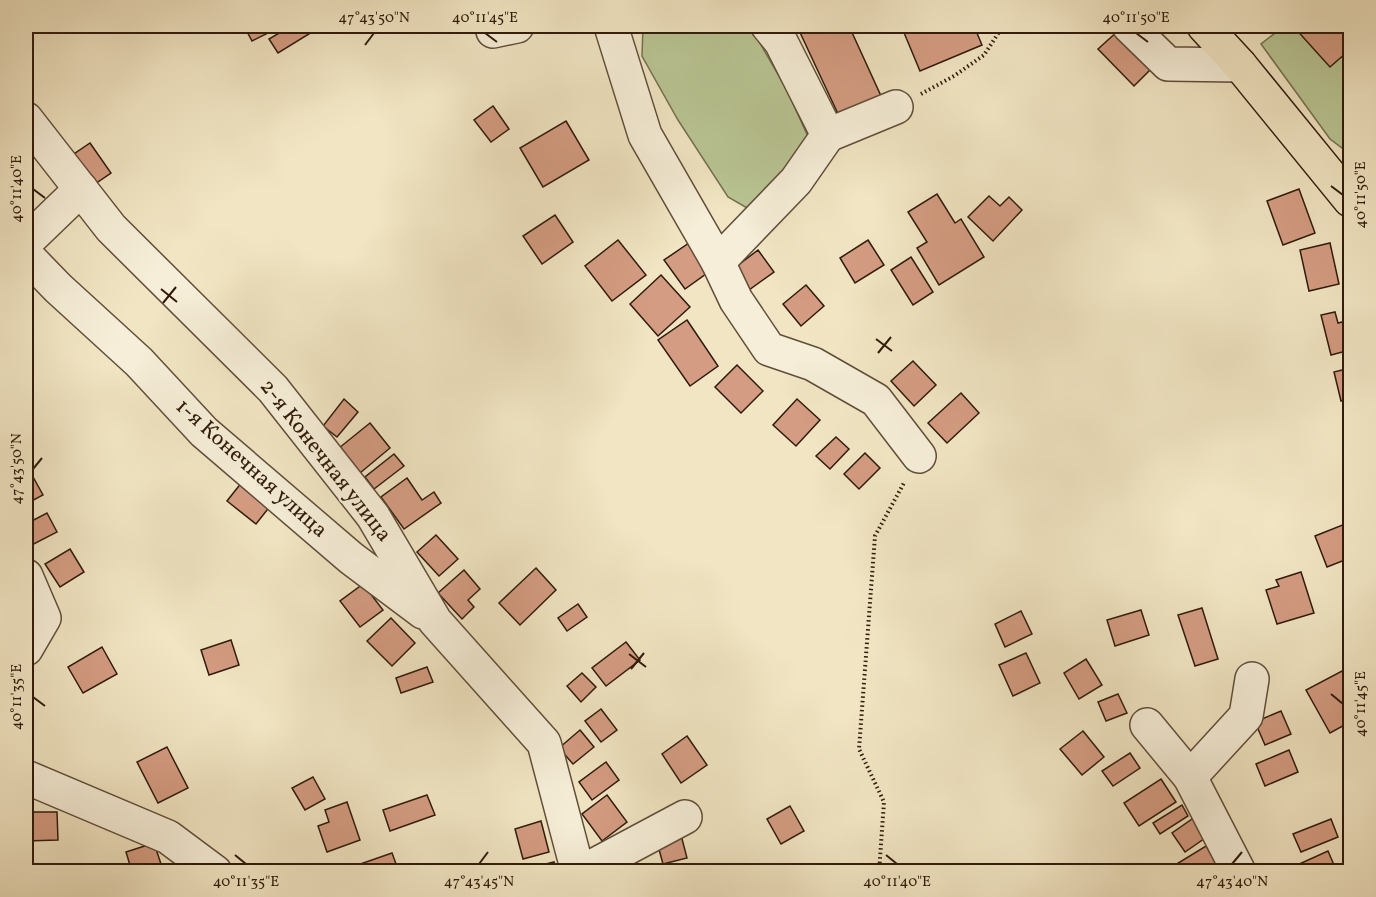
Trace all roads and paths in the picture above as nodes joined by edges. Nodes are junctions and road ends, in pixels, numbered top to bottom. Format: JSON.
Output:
{"nodes":[{"id":1,"x":611,"y":26,"type":"edge"},
{"id":2,"x":768,"y":26,"type":"edge"},
{"id":3,"x":1003,"y":26,"type":"edge"},
{"id":4,"x":1130,"y":26,"type":"edge"},
{"id":5,"x":1204,"y":26,"type":"edge"},
{"id":6,"x":1240,"y":65,"type":"junction"},
{"id":7,"x":896,"y":107,"type":"joint"},
{"id":8,"x":26,"y":119,"type":"edge"},
{"id":9,"x":828,"y":135,"type":"junction"},
{"id":10,"x":81,"y":189,"type":"junction"},
{"id":11,"x":1350,"y":201,"type":"edge"},
{"id":12,"x":26,"y":242,"type":"edge"},
{"id":13,"x":26,"y":255,"type":"edge"},
{"id":14,"x":718,"y":262,"type":"junction"},
{"id":15,"x":919,"y":456,"type":"joint"},
{"id":16,"x":26,"y":576,"type":"edge"},
{"id":17,"x":435,"y":621,"type":"junction"},
{"id":18,"x":26,"y":649,"type":"edge"},
{"id":19,"x":1252,"y":679,"type":"dead end"},
{"id":20,"x":1147,"y":725,"type":"dead end"},
{"id":21,"x":26,"y":777,"type":"edge"},
{"id":22,"x":1190,"y":777,"type":"junction"},
{"id":23,"x":685,"y":817,"type":"dead end"},
{"id":24,"x":216,"y":872,"type":"edge"},
{"id":25,"x":580,"y":872,"type":"edge"},
{"id":26,"x":879,"y":872,"type":"edge"},
{"id":27,"x":1239,"y":872,"type":"edge"}],
"edges":[{"from":1,"to":14,"type":"street"},
{"from":2,"to":9,"type":"street"},
{"from":3,"to":7,"type":"path"},
{"from":4,"to":6,"type":"street"},
{"from":5,"to":6,"type":"main road"},
{"from":6,"to":11,"type":"main road"},
{"from":7,"to":9,"type":"street"},
{"from":8,"to":10,"type":"street","name":"2-я Конечная улица"},
{"from":9,"to":14,"type":"street"},
{"from":10,"to":12,"type":"street"},
{"from":10,"to":17,"type":"street","name":"2-я Конечная улица"},
{"from":13,"to":17,"type":"street","name":"1-я Конечная улица"},
{"from":14,"to":15,"type":"street"},
{"from":15,"to":26,"type":"path"},
{"from":16,"to":18,"type":"street"},
{"from":17,"to":25,"type":"street","name":"2-я Конечная улица"},
{"from":19,"to":22,"type":"street"},
{"from":20,"to":22,"type":"street"},
{"from":21,"to":24,"type":"street"},
{"from":22,"to":27,"type":"street"},
{"from":23,"to":25,"type":"street"}]}
